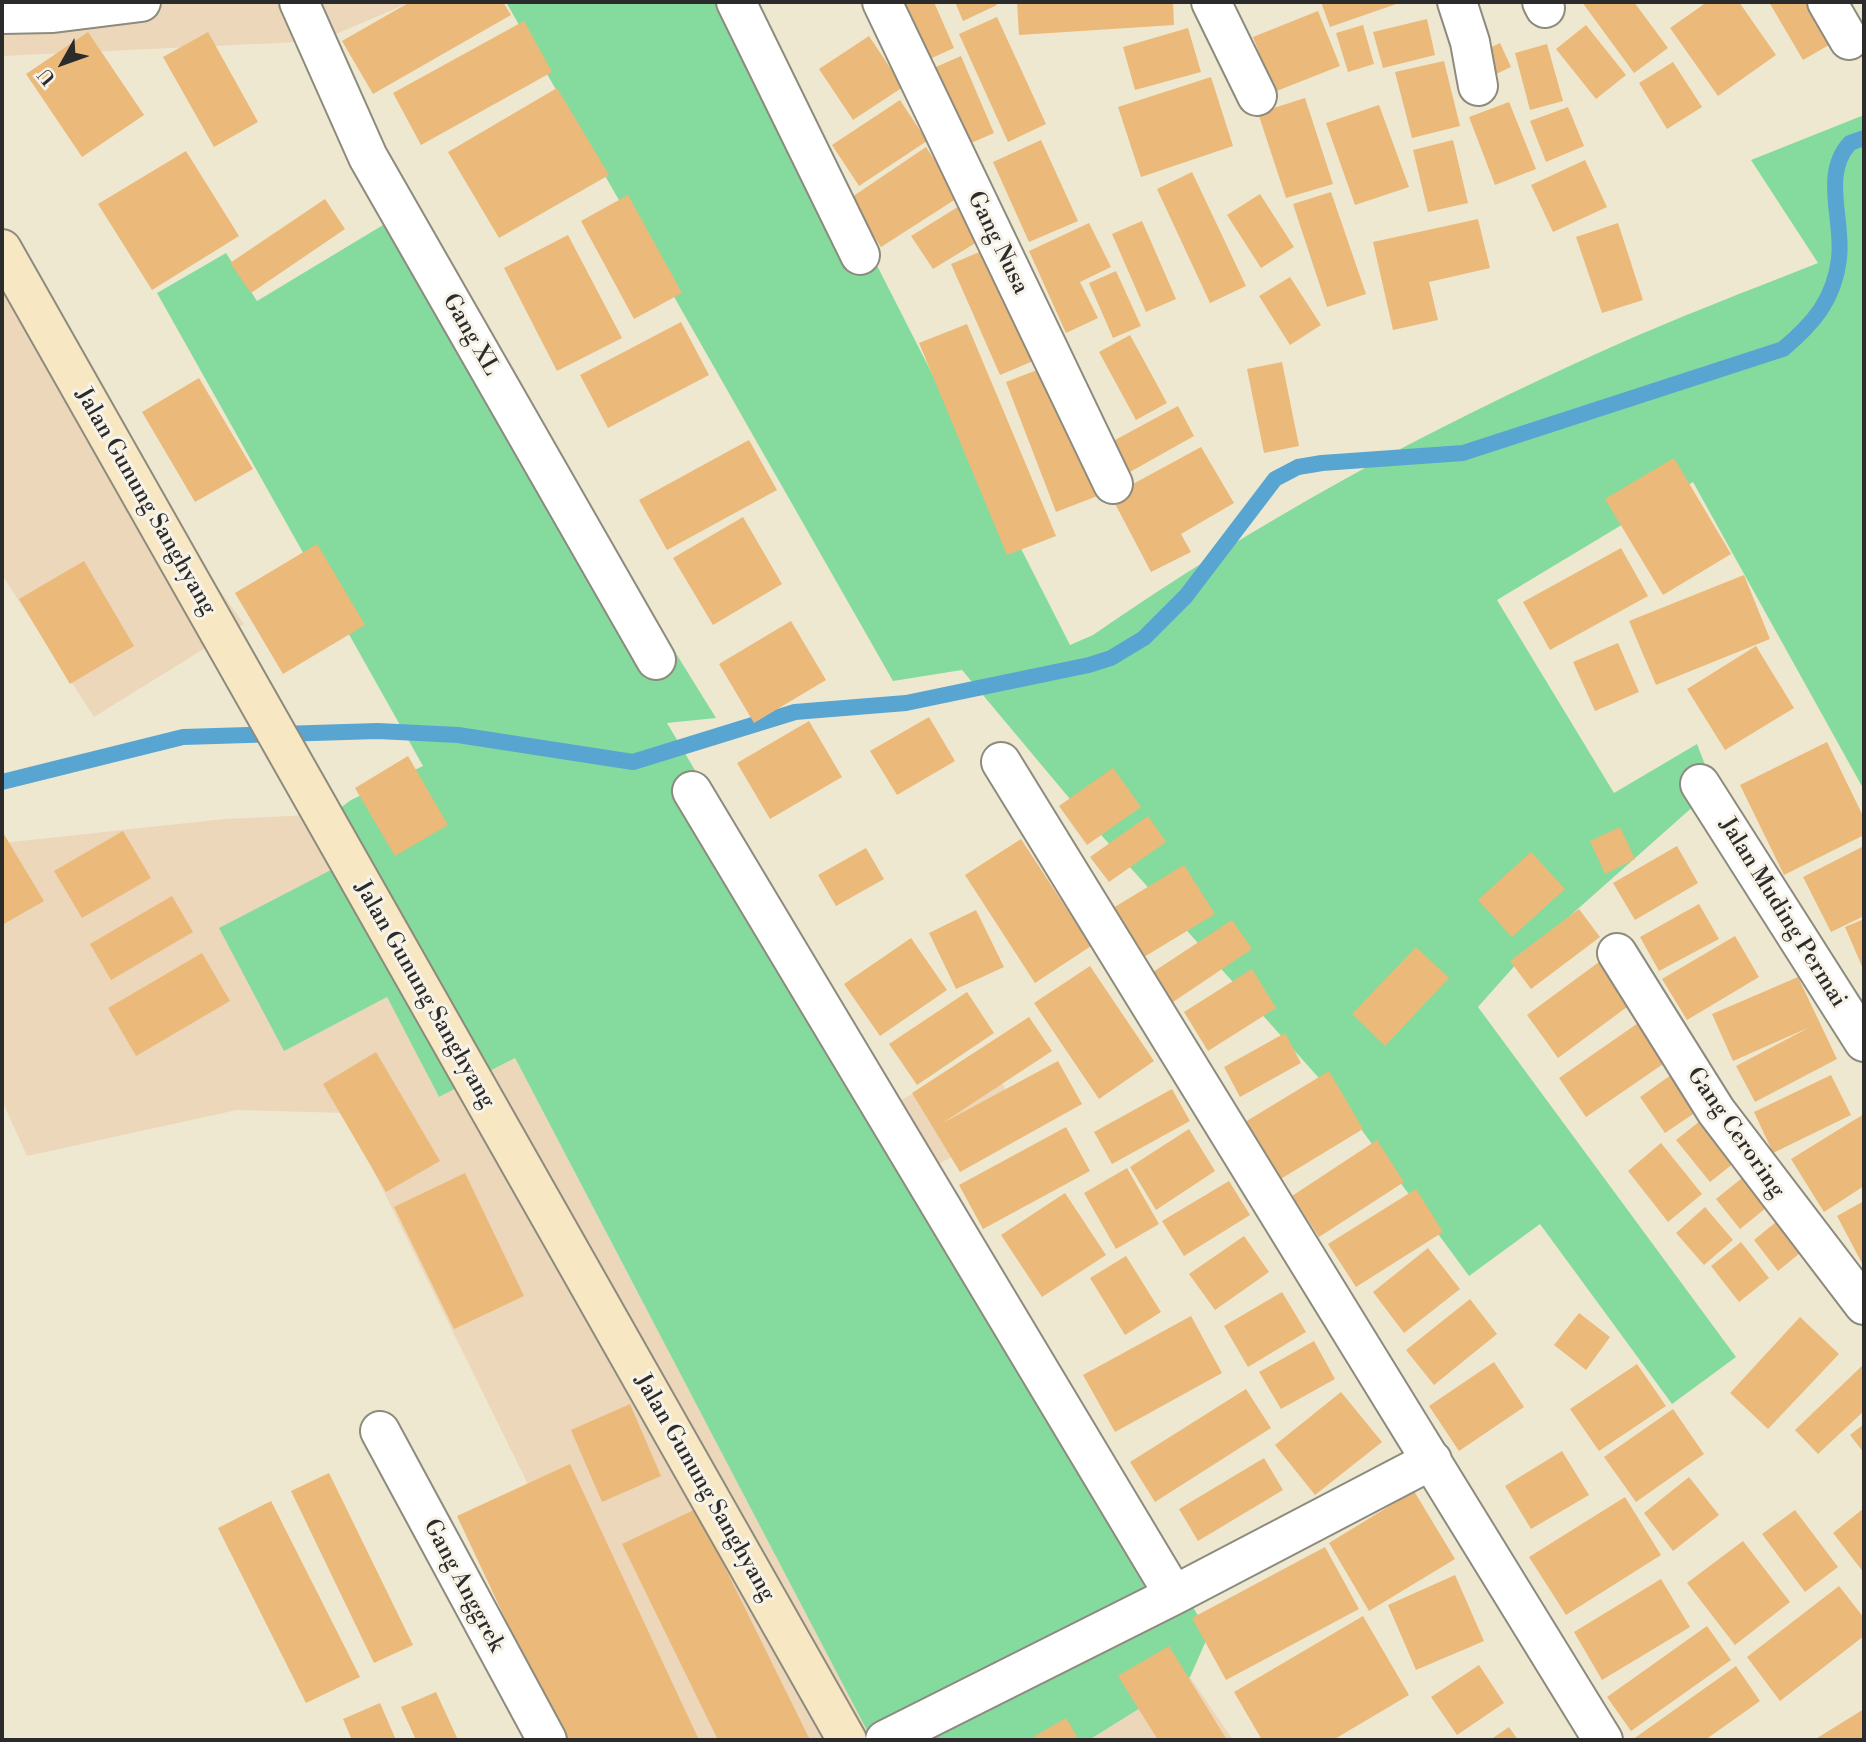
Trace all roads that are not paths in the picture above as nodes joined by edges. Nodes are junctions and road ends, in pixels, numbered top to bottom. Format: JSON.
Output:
{"nodes":[{"id":1,"x":141,"y":2,"type":"edge"},
{"id":2,"x":299,"y":2,"type":"edge"},
{"id":3,"x":736,"y":2,"type":"edge"},
{"id":4,"x":882,"y":2,"type":"edge"},
{"id":5,"x":1211,"y":2,"type":"edge"},
{"id":6,"x":1457,"y":2,"type":"edge"},
{"id":7,"x":1827,"y":2,"type":"edge"},
{"id":8,"x":2,"y":14,"type":"edge"},
{"id":9,"x":1849,"y":40,"type":"dead end"},
{"id":10,"x":1478,"y":86,"type":"dead end"},
{"id":11,"x":1257,"y":96,"type":"dead end"},
{"id":12,"x":2,"y":249,"type":"edge"},
{"id":13,"x":860,"y":255,"type":"dead end"},
{"id":14,"x":1113,"y":484,"type":"dead end"},
{"id":15,"x":656,"y":660,"type":"dead end"},
{"id":16,"x":1001,"y":762,"type":"dead end"},
{"id":17,"x":1700,"y":783,"type":"dead end"},
{"id":18,"x":692,"y":790,"type":"dead end"},
{"id":19,"x":1617,"y":953,"type":"dead end"},
{"id":20,"x":1864,"y":1042,"type":"edge"},
{"id":21,"x":1864,"y":1305,"type":"edge"},
{"id":22,"x":380,"y":1431,"type":"dead end"},
{"id":23,"x":1432,"y":1460,"type":"junction"},
{"id":24,"x":1174,"y":1595,"type":"junction"},
{"id":25,"x":547,"y":1740,"type":"edge"},
{"id":26,"x":848,"y":1740,"type":"edge"},
{"id":27,"x":885,"y":1740,"type":"edge"},
{"id":28,"x":1603,"y":1740,"type":"edge"}],
"edges":[{"from":1,"to":8,"type":"street"},
{"from":2,"to":15,"type":"street","name":"Gang XL"},
{"from":3,"to":13,"type":"street"},
{"from":4,"to":14,"type":"street","name":"Gang Nusa"},
{"from":5,"to":11,"type":"street"},
{"from":6,"to":10,"type":"street"},
{"from":7,"to":9,"type":"street"},
{"from":12,"to":26,"type":"main road","name":"Jalan Gunung Sanghyang"},
{"from":16,"to":23,"type":"street"},
{"from":17,"to":20,"type":"street","name":"Jalan Muding Permai"},
{"from":18,"to":24,"type":"street"},
{"from":19,"to":21,"type":"street","name":"Gang Ceroring"},
{"from":22,"to":25,"type":"street","name":"Gang Anggrek"},
{"from":23,"to":24,"type":"street"},
{"from":23,"to":28,"type":"street"},
{"from":24,"to":27,"type":"street"}]}
